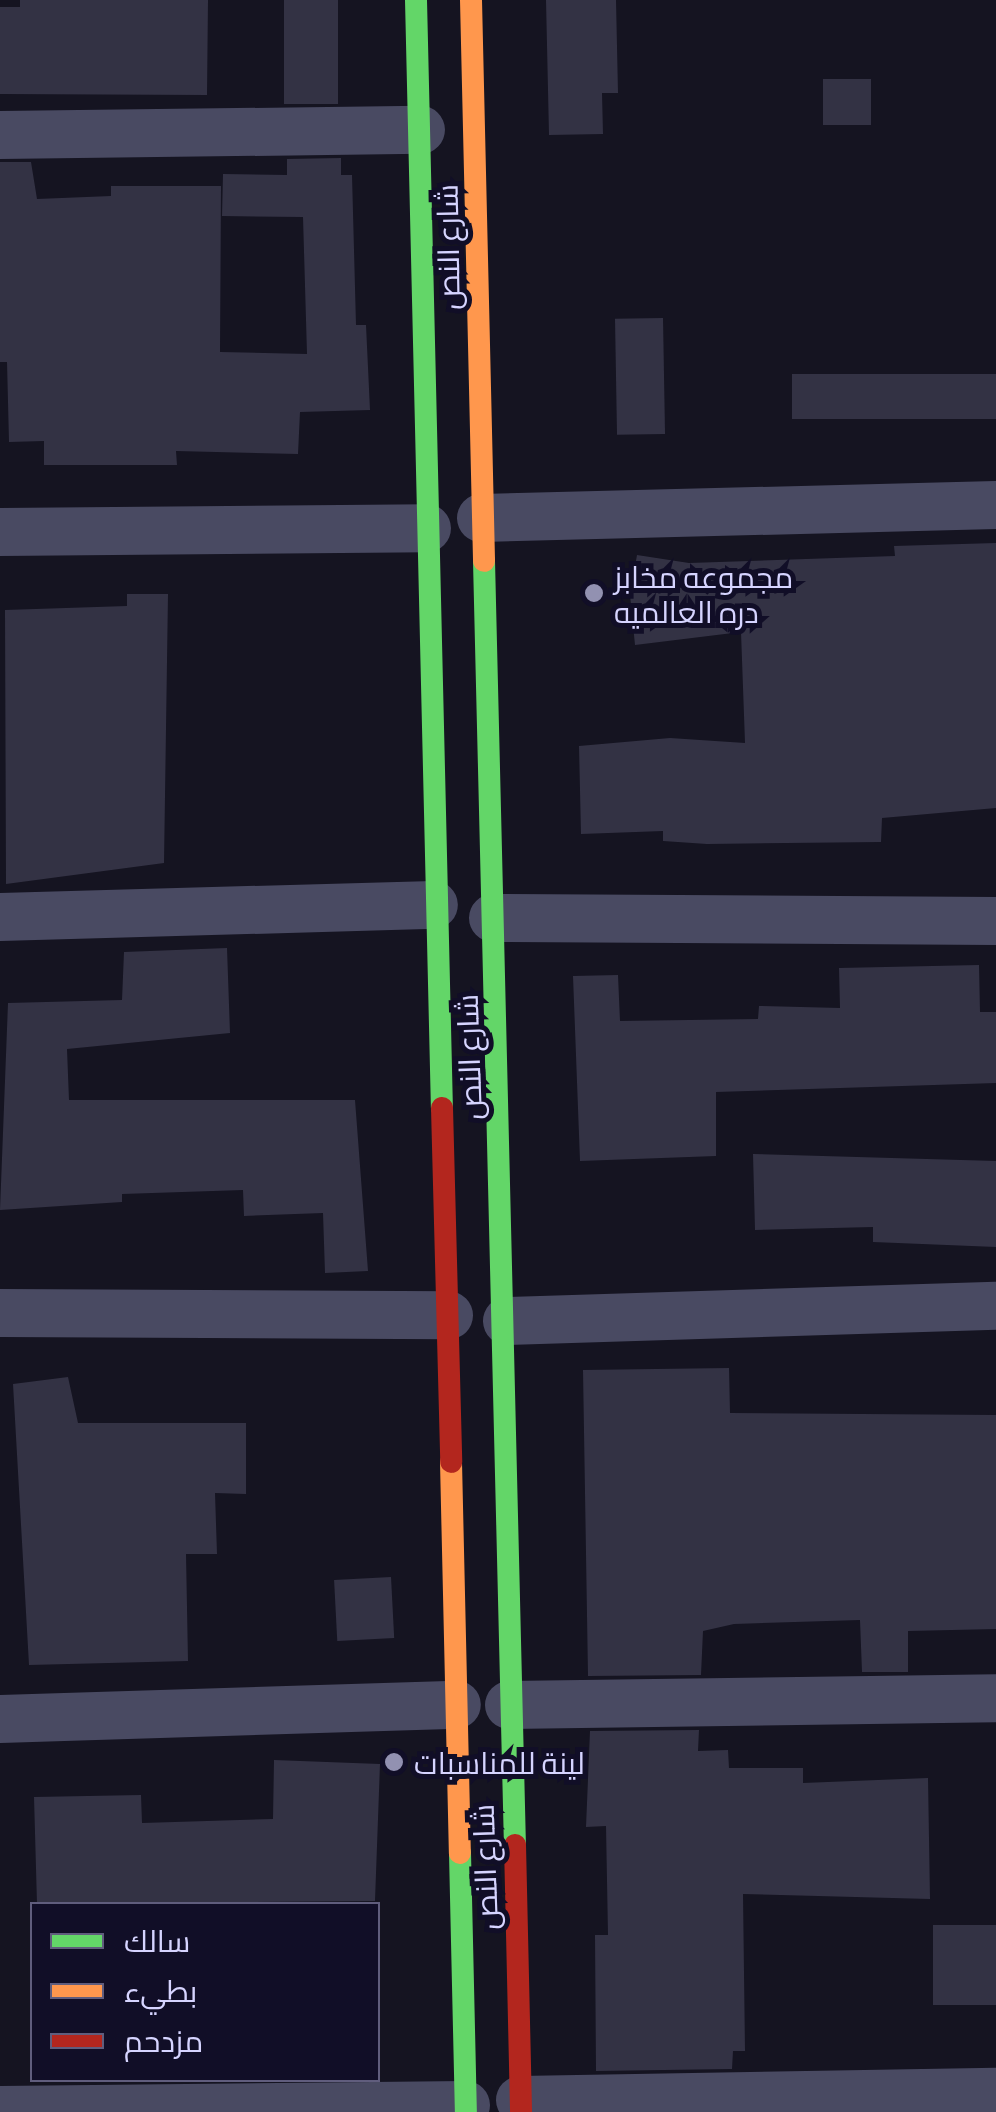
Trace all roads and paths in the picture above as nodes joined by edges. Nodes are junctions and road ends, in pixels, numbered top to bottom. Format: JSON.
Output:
{"nodes":[{"id":1,"x":416,"y":0,"type":"edge"},
{"id":2,"x":471,"y":0,"type":"edge"},
{"id":3,"x":421,"y":130,"type":"junction"},
{"id":4,"x":0,"y":134,"type":"edge"},
{"id":5,"x":996,"y":505,"type":"edge"},
{"id":6,"x":481,"y":518,"type":"junction"},
{"id":7,"x":427,"y":528,"type":"junction"},
{"id":8,"x":0,"y":532,"type":"edge"},
{"id":9,"x":434,"y":904,"type":"junction"},
{"id":10,"x":0,"y":917,"type":"edge"},
{"id":11,"x":493,"y":918,"type":"junction"},
{"id":12,"x":996,"y":921,"type":"edge"},
{"id":13,"x":996,"y":1306,"type":"edge"},
{"id":14,"x":0,"y":1313,"type":"edge"},
{"id":15,"x":449,"y":1316,"type":"junction"},
{"id":16,"x":507,"y":1320,"type":"junction"},
{"id":17,"x":996,"y":1698,"type":"edge"},
{"id":18,"x":457,"y":1705,"type":"junction"},
{"id":19,"x":510,"y":1705,"type":"junction"},
{"id":20,"x":0,"y":1719,"type":"edge"},
{"id":21,"x":996,"y":2092,"type":"edge"},
{"id":22,"x":520,"y":2106,"type":"edge"},
{"id":23,"x":466,"y":2108,"type":"edge"},
{"id":24,"x":0,"y":2110,"type":"edge"}],
"edges":[{"from":1,"to":3,"type":"main road","name":"شارع النص"},
{"from":2,"to":6,"type":"main road","name":"شارع النص"},
{"from":3,"to":4,"type":"street"},
{"from":3,"to":7,"type":"main road","name":"شارع النص"},
{"from":5,"to":6,"type":"street"},
{"from":6,"to":11,"type":"main road","name":"شارع النص"},
{"from":7,"to":8,"type":"street"},
{"from":7,"to":9,"type":"main road","name":"شارع النص"},
{"from":9,"to":10,"type":"street"},
{"from":9,"to":15,"type":"main road","name":"شارع النص"},
{"from":11,"to":12,"type":"street"},
{"from":11,"to":16,"type":"main road","name":"شارع النص"},
{"from":13,"to":16,"type":"street"},
{"from":14,"to":15,"type":"street"},
{"from":15,"to":18,"type":"main road","name":"شارع النص"},
{"from":16,"to":19,"type":"main road","name":"شارع النص"},
{"from":17,"to":19,"type":"street"},
{"from":18,"to":20,"type":"street"},
{"from":18,"to":23,"type":"main road","name":"شارع النص"},
{"from":19,"to":22,"type":"main road","name":"شارع النص"},
{"from":21,"to":22,"type":"street"},
{"from":23,"to":24,"type":"street"}]}
